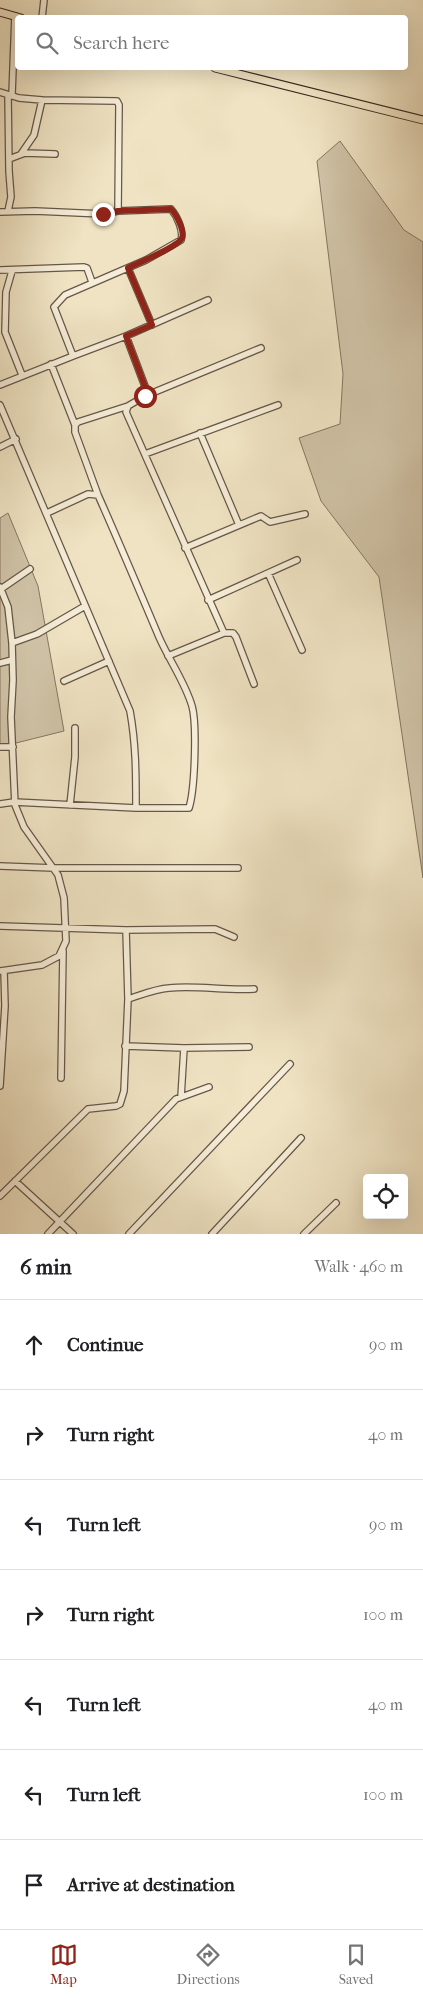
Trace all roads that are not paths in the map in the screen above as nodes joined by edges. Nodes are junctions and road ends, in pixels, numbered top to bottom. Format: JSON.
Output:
{"nodes":[{"id":1,"x":44,"y":0,"type":"edge"},
{"id":2,"x":0,"y":12,"type":"edge"},
{"id":3,"x":42,"y":15,"type":"edge"},
{"id":4,"x":15,"y":16,"type":"edge"},
{"id":5,"x":15,"y":56,"type":"edge"},
{"id":6,"x":224,"y":70,"type":"edge"},
{"id":7,"x":0,"y":92,"type":"edge"},
{"id":8,"x":8,"y":95,"type":"junction"},
{"id":9,"x":42,"y":100,"type":"junction"},
{"id":10,"x":423,"y":120,"type":"edge"},
{"id":11,"x":21,"y":154,"type":"junction"},
{"id":12,"x":55,"y":154,"type":"dead end"},
{"id":13,"x":9,"y":159,"type":"junction"},
{"id":14,"x":8,"y":211,"type":"junction"},
{"id":15,"x":118,"y":211,"type":"junction"},
{"id":16,"x":0,"y":212,"type":"edge"},
{"id":17,"x":128,"y":268,"type":"junction"},
{"id":18,"x":0,"y":270,"type":"edge"},
{"id":19,"x":12,"y":271,"type":"junction"},
{"id":20,"x":92,"y":282,"type":"junction"},
{"id":21,"x":208,"y":300,"type":"dead end"},
{"id":22,"x":152,"y":325,"type":"junction"},
{"id":23,"x":126,"y":336,"type":"junction"},
{"id":24,"x":261,"y":348,"type":"dead end"},
{"id":25,"x":73,"y":356,"type":"junction"},
{"id":26,"x":51,"y":364,"type":"junction"},
{"id":27,"x":22,"y":375,"type":"junction"},
{"id":28,"x":0,"y":385,"type":"edge"},
{"id":29,"x":145,"y":396,"type":"junction"},
{"id":30,"x":0,"y":405,"type":"edge"},
{"id":31,"x":278,"y":405,"type":"dead end"},
{"id":32,"x":128,"y":406,"type":"junction"},
{"id":33,"x":75,"y":426,"type":"junction"},
{"id":34,"x":200,"y":434,"type":"junction"},
{"id":35,"x":16,"y":439,"type":"junction"},
{"id":36,"x":0,"y":447,"type":"edge"},
{"id":37,"x":145,"y":454,"type":"junction"},
{"id":38,"x":98,"y":495,"type":"junction"},
{"id":39,"x":47,"y":513,"type":"junction"},
{"id":40,"x":305,"y":514,"type":"dead end"},
{"id":41,"x":239,"y":525,"type":"junction"},
{"id":42,"x":185,"y":548,"type":"junction"},
{"id":43,"x":297,"y":560,"type":"dead end"},
{"id":44,"x":30,"y":569,"type":"dead end"},
{"id":45,"x":268,"y":573,"type":"junction"},
{"id":46,"x":1,"y":592,"type":"edge"},
{"id":47,"x":208,"y":600,"type":"junction"},
{"id":48,"x":85,"y":606,"type":"junction"},
{"id":49,"x":224,"y":633,"type":"junction"},
{"id":50,"x":12,"y":642,"type":"junction"},
{"id":51,"x":302,"y":650,"type":"dead end"},
{"id":52,"x":168,"y":656,"type":"junction"},
{"id":53,"x":12,"y":660,"type":"junction"},
{"id":54,"x":109,"y":661,"type":"junction"},
{"id":55,"x":0,"y":662,"type":"edge"},
{"id":56,"x":64,"y":681,"type":"dead end"},
{"id":57,"x":254,"y":684,"type":"dead end"},
{"id":58,"x":75,"y":728,"type":"dead end"},
{"id":59,"x":0,"y":747,"type":"edge"},
{"id":60,"x":13,"y":747,"type":"junction"},
{"id":61,"x":14,"y":802,"type":"junction"},
{"id":62,"x":0,"y":804,"type":"edge"},
{"id":63,"x":70,"y":805,"type":"junction"},
{"id":64,"x":136,"y":808,"type":"junction"},
{"id":65,"x":0,"y":866,"type":"edge"},
{"id":66,"x":54,"y":868,"type":"junction"},
{"id":67,"x":238,"y":868,"type":"dead end"},
{"id":68,"x":0,"y":926,"type":"edge"},
{"id":69,"x":66,"y":928,"type":"junction"},
{"id":70,"x":126,"y":930,"type":"junction"},
{"id":71,"x":234,"y":937,"type":"dead end"},
{"id":72,"x":63,"y":951,"type":"junction"},
{"id":73,"x":2,"y":971,"type":"edge"},
{"id":74,"x":254,"y":989,"type":"dead end"},
{"id":75,"x":128,"y":999,"type":"junction"},
{"id":76,"x":1,"y":1032,"type":"edge"},
{"id":77,"x":125,"y":1046,"type":"junction"},
{"id":78,"x":249,"y":1047,"type":"dead end"},
{"id":79,"x":184,"y":1048,"type":"junction"},
{"id":80,"x":290,"y":1064,"type":"dead end"},
{"id":81,"x":61,"y":1078,"type":"dead end"},
{"id":82,"x":0,"y":1086,"type":"edge"},
{"id":83,"x":209,"y":1087,"type":"dead end"},
{"id":84,"x":181,"y":1097,"type":"junction"},
{"id":85,"x":301,"y":1138,"type":"dead end"},
{"id":86,"x":15,"y":1181,"type":"junction"},
{"id":87,"x":0,"y":1196,"type":"edge"},
{"id":88,"x":336,"y":1204,"type":"dead end"},
{"id":89,"x":61,"y":1221,"type":"junction"},
{"id":90,"x":48,"y":1234,"type":"edge"},
{"id":91,"x":73,"y":1234,"type":"edge"},
{"id":92,"x":129,"y":1234,"type":"edge"},
{"id":93,"x":212,"y":1234,"type":"edge"},
{"id":94,"x":304,"y":1234,"type":"edge"}],
"edges":[{"from":1,"to":3,"type":"street"},
{"from":2,"to":4,"type":"main road"},
{"from":5,"to":8,"type":"street"},
{"from":6,"to":10,"type":"main road"},
{"from":7,"to":8,"type":"street"},
{"from":8,"to":9,"type":"street"},
{"from":8,"to":13,"type":"street"},
{"from":9,"to":11,"type":"street"},
{"from":9,"to":15,"type":"street"},
{"from":11,"to":12,"type":"street"},
{"from":11,"to":13,"type":"street"},
{"from":13,"to":14,"type":"street"},
{"from":14,"to":15,"type":"street"},
{"from":14,"to":16,"type":"street"},
{"from":15,"to":17,"type":"street"},
{"from":17,"to":20,"type":"street"},
{"from":17,"to":22,"type":"street"},
{"from":18,"to":19,"type":"street"},
{"from":19,"to":20,"type":"street"},
{"from":19,"to":27,"type":"street"},
{"from":20,"to":25,"type":"street"},
{"from":21,"to":22,"type":"street"},
{"from":22,"to":23,"type":"street"},
{"from":23,"to":25,"type":"street"},
{"from":23,"to":29,"type":"street"},
{"from":24,"to":29,"type":"street"},
{"from":25,"to":26,"type":"street"},
{"from":26,"to":27,"type":"street"},
{"from":26,"to":33,"type":"street"},
{"from":27,"to":28,"type":"street"},
{"from":29,"to":32,"type":"street"},
{"from":30,"to":35,"type":"street"},
{"from":31,"to":34,"type":"street"},
{"from":32,"to":33,"type":"street"},
{"from":32,"to":37,"type":"street"},
{"from":33,"to":38,"type":"street"},
{"from":34,"to":37,"type":"street"},
{"from":34,"to":41,"type":"street"},
{"from":35,"to":36,"type":"street"},
{"from":35,"to":39,"type":"street"},
{"from":37,"to":42,"type":"street"},
{"from":38,"to":39,"type":"street"},
{"from":38,"to":52,"type":"street"},
{"from":39,"to":48,"type":"street"},
{"from":40,"to":41,"type":"street"},
{"from":41,"to":42,"type":"street"},
{"from":42,"to":47,"type":"street"},
{"from":43,"to":45,"type":"street"},
{"from":44,"to":46,"type":"street"},
{"from":45,"to":47,"type":"street"},
{"from":45,"to":51,"type":"street"},
{"from":46,"to":50,"type":"street"},
{"from":47,"to":49,"type":"street"},
{"from":48,"to":50,"type":"street"},
{"from":48,"to":54,"type":"street"},
{"from":49,"to":52,"type":"street"},
{"from":49,"to":57,"type":"street"},
{"from":50,"to":53,"type":"street"},
{"from":52,"to":64,"type":"street"},
{"from":53,"to":55,"type":"street"},
{"from":53,"to":60,"type":"street"},
{"from":54,"to":56,"type":"street"},
{"from":54,"to":64,"type":"street"},
{"from":58,"to":63,"type":"street"},
{"from":59,"to":60,"type":"street"},
{"from":60,"to":61,"type":"street"},
{"from":61,"to":62,"type":"street"},
{"from":61,"to":63,"type":"street"},
{"from":61,"to":66,"type":"street"},
{"from":63,"to":64,"type":"street"},
{"from":65,"to":66,"type":"street"},
{"from":66,"to":67,"type":"street"},
{"from":66,"to":69,"type":"street"},
{"from":68,"to":69,"type":"street"},
{"from":69,"to":70,"type":"street"},
{"from":69,"to":72,"type":"street"},
{"from":70,"to":71,"type":"street"},
{"from":70,"to":75,"type":"street"},
{"from":72,"to":73,"type":"street"},
{"from":72,"to":81,"type":"street"},
{"from":73,"to":76,"type":"street"},
{"from":74,"to":75,"type":"street"},
{"from":75,"to":77,"type":"street"},
{"from":76,"to":82,"type":"street"},
{"from":77,"to":79,"type":"street"},
{"from":77,"to":86,"type":"street"},
{"from":78,"to":79,"type":"street"},
{"from":79,"to":84,"type":"street"},
{"from":80,"to":92,"type":"street"},
{"from":83,"to":84,"type":"street"},
{"from":84,"to":89,"type":"street"},
{"from":85,"to":93,"type":"street"},
{"from":86,"to":87,"type":"street"},
{"from":86,"to":89,"type":"street"},
{"from":88,"to":94,"type":"street"},
{"from":89,"to":90,"type":"street"},
{"from":89,"to":91,"type":"street"}]}
